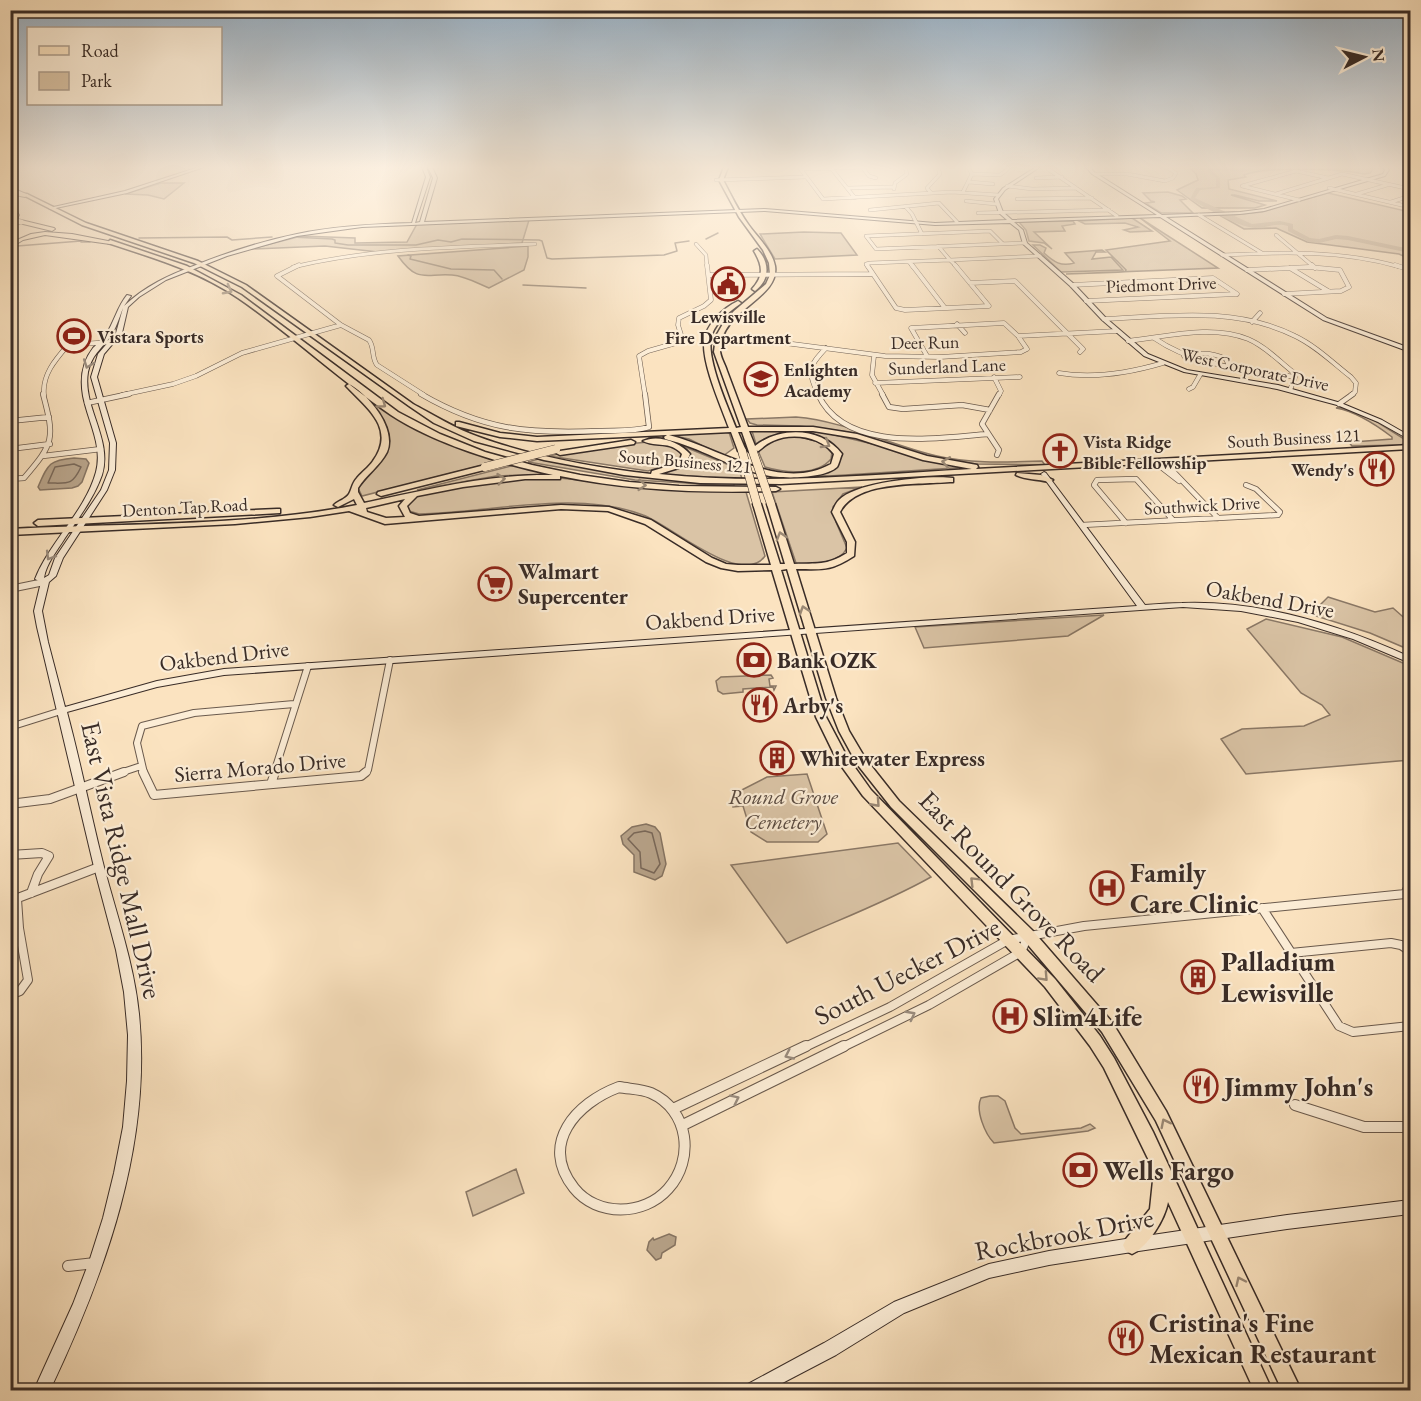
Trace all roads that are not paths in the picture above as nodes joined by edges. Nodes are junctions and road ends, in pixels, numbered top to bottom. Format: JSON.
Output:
{"nodes":[{"id":1,"x":67,"y":232,"type":"edge"},
{"id":2,"x":108,"y":232,"type":"edge"},
{"id":3,"x":302,"y":232,"type":"edge"},
{"id":4,"x":314,"y":232,"type":"edge"},
{"id":5,"x":747,"y":232,"type":"edge"},
{"id":6,"x":750,"y":232,"type":"edge"},
{"id":7,"x":959,"y":232,"type":"edge"},
{"id":8,"x":991,"y":232,"type":"edge"},
{"id":9,"x":1021,"y":232,"type":"edge"},
{"id":10,"x":1188,"y":232,"type":"edge"},
{"id":11,"x":1227,"y":232,"type":"edge"},
{"id":12,"x":922,"y":234,"type":"joint"},
{"id":13,"x":286,"y":235,"type":"junction"},
{"id":14,"x":1276,"y":235,"type":"dead end"},
{"id":15,"x":271,"y":240,"type":"junction"},
{"id":16,"x":110,"y":242,"type":"junction"},
{"id":17,"x":1025,"y":243,"type":"junction"},
{"id":18,"x":535,"y":244,"type":"dead end"},
{"id":19,"x":696,"y":244,"type":"dead end"},
{"id":20,"x":1003,"y":244,"type":"junction"},
{"id":21,"x":10,"y":246,"type":"edge"},
{"id":22,"x":938,"y":246,"type":"junction"},
{"id":23,"x":1298,"y":252,"type":"junction"},
{"id":24,"x":1262,"y":253,"type":"junction"},
{"id":25,"x":1222,"y":255,"type":"junction"},
{"id":26,"x":1040,"y":256,"type":"junction"},
{"id":27,"x":950,"y":260,"type":"junction"},
{"id":28,"x":909,"y":262,"type":"junction"},
{"id":29,"x":198,"y":263,"type":"junction"},
{"id":30,"x":186,"y":268,"type":"junction"},
{"id":31,"x":1290,"y":268,"type":"junction"},
{"id":32,"x":1315,"y":268,"type":"junction"},
{"id":33,"x":1246,"y":270,"type":"junction"},
{"id":34,"x":1410,"y":270,"type":"edge"},
{"id":35,"x":765,"y":274,"type":"junction"},
{"id":36,"x":773,"y":274,"type":"junction"},
{"id":37,"x":709,"y":275,"type":"junction"},
{"id":38,"x":873,"y":275,"type":"junction"},
{"id":39,"x":152,"y":282,"type":"junction"},
{"id":40,"x":970,"y":283,"type":"junction"},
{"id":41,"x":1072,"y":285,"type":"junction"},
{"id":42,"x":1329,"y":292,"type":"junction"},
{"id":43,"x":1284,"y":294,"type":"junction"},
{"id":44,"x":137,"y":296,"type":"junction"},
{"id":45,"x":128,"y":297,"type":"junction"},
{"id":46,"x":1086,"y":301,"type":"junction"},
{"id":47,"x":126,"y":308,"type":"junction"},
{"id":48,"x":945,"y":308,"type":"junction"},
{"id":49,"x":1260,"y":313,"type":"dead end"},
{"id":50,"x":116,"y":316,"type":"junction"},
{"id":51,"x":1104,"y":319,"type":"junction"},
{"id":52,"x":1252,"y":322,"type":"junction"},
{"id":53,"x":121,"y":324,"type":"junction"},
{"id":54,"x":957,"y":324,"type":"junction"},
{"id":55,"x":342,"y":326,"type":"junction"},
{"id":56,"x":1117,"y":331,"type":"junction"},
{"id":57,"x":965,"y":333,"type":"dead end"},
{"id":58,"x":1067,"y":333,"type":"junction"},
{"id":59,"x":310,"y":334,"type":"junction"},
{"id":60,"x":1018,"y":336,"type":"junction"},
{"id":61,"x":296,"y":337,"type":"junction"},
{"id":62,"x":1154,"y":338,"type":"junction"},
{"id":63,"x":1128,"y":341,"type":"junction"},
{"id":64,"x":102,"y":342,"type":"junction"},
{"id":65,"x":111,"y":342,"type":"junction"},
{"id":66,"x":707,"y":342,"type":"junction"},
{"id":67,"x":716,"y":342,"type":"junction"},
{"id":68,"x":826,"y":348,"type":"junction"},
{"id":69,"x":1410,"y":350,"type":"edge"},
{"id":70,"x":1080,"y":352,"type":"dead end"},
{"id":71,"x":319,"y":356,"type":"junction"},
{"id":72,"x":874,"y":356,"type":"junction"},
{"id":73,"x":927,"y":356,"type":"junction"},
{"id":74,"x":1183,"y":356,"type":"junction"},
{"id":75,"x":1162,"y":363,"type":"junction"},
{"id":76,"x":1229,"y":366,"type":"junction"},
{"id":77,"x":1059,"y":373,"type":"dead end"},
{"id":78,"x":714,"y":374,"type":"junction"},
{"id":79,"x":1200,"y":375,"type":"junction"},
{"id":80,"x":994,"y":377,"type":"junction"},
{"id":81,"x":1295,"y":377,"type":"junction"},
{"id":82,"x":1020,"y":378,"type":"dead end"},
{"id":83,"x":875,"y":383,"type":"junction"},
{"id":84,"x":1189,"y":389,"type":"dead end"},
{"id":85,"x":1290,"y":390,"type":"junction"},
{"id":86,"x":100,"y":400,"type":"junction"},
{"id":87,"x":87,"y":403,"type":"junction"},
{"id":88,"x":736,"y":403,"type":"junction"},
{"id":89,"x":1339,"y":404,"type":"junction"},
{"id":90,"x":411,"y":405,"type":"junction"},
{"id":91,"x":990,"y":410,"type":"junction"},
{"id":92,"x":740,"y":415,"type":"junction"},
{"id":93,"x":729,"y":416,"type":"junction"},
{"id":94,"x":49,"y":417,"type":"junction"},
{"id":95,"x":10,"y":421,"type":"edge"},
{"id":96,"x":773,"y":428,"type":"junction"},
{"id":97,"x":746,"y":429,"type":"junction"},
{"id":98,"x":734,"y":430,"type":"junction"},
{"id":99,"x":715,"y":431,"type":"junction"},
{"id":100,"x":988,"y":434,"type":"junction"},
{"id":101,"x":603,"y":437,"type":"junction"},
{"id":102,"x":1410,"y":438,"type":"edge"},
{"id":103,"x":685,"y":441,"type":"junction"},
{"id":104,"x":50,"y":444,"type":"junction"},
{"id":105,"x":1410,"y":447,"type":"edge"},
{"id":106,"x":101,"y":449,"type":"junction"},
{"id":107,"x":114,"y":449,"type":"junction"},
{"id":108,"x":10,"y":450,"type":"edge"},
{"id":109,"x":558,"y":451,"type":"junction"},
{"id":110,"x":753,"y":452,"type":"junction"},
{"id":111,"x":1410,"y":452,"type":"edge"},
{"id":112,"x":997,"y":455,"type":"dead end"},
{"id":113,"x":43,"y":456,"type":"junction"},
{"id":114,"x":1302,"y":456,"type":"junction"},
{"id":115,"x":1165,"y":464,"type":"junction"},
{"id":116,"x":1069,"y":466,"type":"junction"},
{"id":117,"x":488,"y":469,"type":"junction"},
{"id":118,"x":764,"y":472,"type":"junction"},
{"id":119,"x":974,"y":472,"type":"junction"},
{"id":120,"x":1022,"y":472,"type":"junction"},
{"id":121,"x":624,"y":473,"type":"junction"},
{"id":122,"x":1046,"y":477,"type":"junction"},
{"id":123,"x":584,"y":478,"type":"junction"},
{"id":124,"x":10,"y":479,"type":"edge"},
{"id":125,"x":954,"y":479,"type":"junction"},
{"id":126,"x":829,"y":480,"type":"junction"},
{"id":127,"x":1246,"y":485,"type":"dead end"},
{"id":128,"x":417,"y":493,"type":"junction"},
{"id":129,"x":358,"y":499,"type":"junction"},
{"id":130,"x":381,"y":501,"type":"junction"},
{"id":131,"x":348,"y":509,"type":"junction"},
{"id":132,"x":203,"y":514,"type":"junction"},
{"id":133,"x":369,"y":515,"type":"junction"},
{"id":134,"x":1218,"y":518,"type":"junction"},
{"id":135,"x":423,"y":519,"type":"junction"},
{"id":136,"x":1173,"y":520,"type":"junction"},
{"id":137,"x":196,"y":523,"type":"junction"},
{"id":138,"x":1126,"y":523,"type":"junction"},
{"id":139,"x":10,"y":525,"type":"edge"},
{"id":140,"x":81,"y":525,"type":"junction"},
{"id":141,"x":1082,"y":525,"type":"junction"},
{"id":142,"x":68,"y":526,"type":"junction"},
{"id":143,"x":10,"y":532,"type":"edge"},
{"id":144,"x":771,"y":545,"type":"junction"},
{"id":145,"x":818,"y":566,"type":"junction"},
{"id":146,"x":790,"y":567,"type":"junction"},
{"id":147,"x":748,"y":568,"type":"junction"},
{"id":148,"x":777,"y":568,"type":"junction"},
{"id":149,"x":795,"y":581,"type":"junction"},
{"id":150,"x":44,"y":582,"type":"junction"},
{"id":151,"x":782,"y":582,"type":"junction"},
{"id":152,"x":10,"y":589,"type":"edge"},
{"id":153,"x":1142,"y":607,"type":"junction"},
{"id":154,"x":810,"y":630,"type":"junction"},
{"id":155,"x":796,"y":631,"type":"junction"},
{"id":156,"x":390,"y":660,"type":"junction"},
{"id":157,"x":1410,"y":660,"type":"edge"},
{"id":158,"x":308,"y":666,"type":"junction"},
{"id":159,"x":294,"y":704,"type":"junction"},
{"id":160,"x":61,"y":711,"type":"junction"},
{"id":161,"x":10,"y":727,"type":"edge"},
{"id":162,"x":141,"y":766,"type":"junction"},
{"id":163,"x":271,"y":784,"type":"junction"},
{"id":164,"x":79,"y":789,"type":"junction"},
{"id":165,"x":10,"y":804,"type":"edge"},
{"id":166,"x":10,"y":855,"type":"edge"},
{"id":167,"x":99,"y":867,"type":"junction"},
{"id":168,"x":1410,"y":884,"type":"edge"},
{"id":169,"x":31,"y":893,"type":"junction"},
{"id":170,"x":1408,"y":895,"type":"edge"},
{"id":171,"x":14,"y":900,"type":"edge"},
{"id":172,"x":1262,"y":908,"type":"junction"},
{"id":173,"x":1028,"y":935,"type":"junction"},
{"id":174,"x":1008,"y":940,"type":"junction"},
{"id":175,"x":1410,"y":951,"type":"edge"},
{"id":176,"x":1022,"y":952,"type":"junction"},
{"id":177,"x":1291,"y":953,"type":"junction"},
{"id":178,"x":10,"y":995,"type":"edge"},
{"id":179,"x":1410,"y":1026,"type":"edge"},
{"id":180,"x":1294,"y":1105,"type":"dead end"},
{"id":181,"x":673,"y":1108,"type":"junction"},
{"id":182,"x":682,"y":1125,"type":"junction"},
{"id":183,"x":1410,"y":1127,"type":"edge"},
{"id":184,"x":1161,"y":1168,"type":"junction"},
{"id":185,"x":1410,"y":1207,"type":"edge"},
{"id":186,"x":1217,"y":1232,"type":"junction"},
{"id":187,"x":1191,"y":1236,"type":"junction"},
{"id":188,"x":1132,"y":1245,"type":"junction"},
{"id":189,"x":96,"y":1263,"type":"junction"},
{"id":190,"x":68,"y":1266,"type":"dead end"},
{"id":191,"x":42,"y":1390,"type":"edge"},
{"id":192,"x":754,"y":1390,"type":"edge"},
{"id":193,"x":1263,"y":1390,"type":"edge"},
{"id":194,"x":1292,"y":1390,"type":"edge"}],
"edges":[{"from":1,"to":16,"type":"highway","bridge":true},
{"from":2,"to":29,"type":"main road","name":"South Business 121"},
{"from":3,"to":13,"type":"main road"},
{"from":4,"to":15,"type":"main road"},
{"from":5,"to":35,"type":"main road"},
{"from":6,"to":36,"type":"main road"},
{"from":7,"to":12,"type":"street"},
{"from":8,"to":20,"type":"street"},
{"from":9,"to":17,"type":"main road","name":"West Corporate Drive"},
{"from":10,"to":25,"type":"main road"},
{"from":11,"to":24,"type":"street"},
{"from":12,"to":22,"type":"street"},
{"from":13,"to":15,"type":"main road"},
{"from":13,"to":29,"type":"main road"},
{"from":14,"to":23,"type":"street"},
{"from":15,"to":29,"type":"main road"},
{"from":16,"to":21,"type":"highway"},
{"from":16,"to":30,"type":"main road","name":"South Business 121"},
{"from":17,"to":20,"type":"street"},
{"from":17,"to":26,"type":"main road","name":"West Corporate Drive"},
{"from":18,"to":55,"type":"street"},
{"from":19,"to":37,"type":"street"},
{"from":20,"to":22,"type":"street"},
{"from":22,"to":27,"type":"street"},
{"from":23,"to":24,"type":"street"},
{"from":23,"to":32,"type":"street"},
{"from":23,"to":34,"type":"street"},
{"from":24,"to":25,"type":"street"},
{"from":25,"to":33,"type":"main road"},
{"from":26,"to":27,"type":"street"},
{"from":26,"to":41,"type":"main road","name":"West Corporate Drive"},
{"from":27,"to":28,"type":"street"},
{"from":27,"to":40,"type":"street"},
{"from":28,"to":38,"type":"street"},
{"from":28,"to":48,"type":"street"},
{"from":29,"to":30,"type":"main road"},
{"from":29,"to":59,"type":"main road","name":"South Business 121"},
{"from":30,"to":39,"type":"main road"},
{"from":30,"to":44,"type":"main road"},
{"from":30,"to":61,"type":"main road","name":"South Business 121","one_way":true},
{"from":31,"to":32,"type":"street"},
{"from":31,"to":33,"type":"street"},
{"from":31,"to":42,"type":"street"},
{"from":32,"to":42,"type":"street"},
{"from":33,"to":43,"type":"main road"},
{"from":35,"to":36,"type":"street"},
{"from":35,"to":37,"type":"street"},
{"from":35,"to":66,"type":"main road"},
{"from":36,"to":38,"type":"street"},
{"from":36,"to":67,"type":"main road"},
{"from":37,"to":55,"type":"street"},
{"from":38,"to":48,"type":"street"},
{"from":39,"to":44,"type":"main road"},
{"from":39,"to":45,"type":"main road"},
{"from":40,"to":48,"type":"street"},
{"from":40,"to":58,"type":"street"},
{"from":41,"to":46,"type":"main road","name":"West Corporate Drive"},
{"from":41,"to":46,"type":"street","name":"Piedmont Drive"},
{"from":42,"to":43,"type":"street"},
{"from":43,"to":69,"type":"main road"},
{"from":44,"to":47,"type":"main road"},
{"from":45,"to":47,"type":"main road"},
{"from":45,"to":50,"type":"main road"},
{"from":46,"to":51,"type":"main road","name":"West Corporate Drive"},
{"from":47,"to":53,"type":"main road"},
{"from":49,"to":52,"type":"street"},
{"from":50,"to":53,"type":"main road"},
{"from":50,"to":64,"type":"main road"},
{"from":51,"to":52,"type":"street"},
{"from":51,"to":56,"type":"main road","name":"West Corporate Drive"},
{"from":52,"to":89,"type":"street"},
{"from":53,"to":65,"type":"main road"},
{"from":54,"to":57,"type":"street"},
{"from":54,"to":60,"type":"street"},
{"from":54,"to":73,"type":"street"},
{"from":55,"to":59,"type":"street"},
{"from":56,"to":58,"type":"street"},
{"from":56,"to":63,"type":"main road","name":"West Corporate Drive"},
{"from":58,"to":60,"type":"street"},
{"from":58,"to":70,"type":"street"},
{"from":59,"to":61,"type":"street"},
{"from":59,"to":90,"type":"main road","name":"South Business 121"},
{"from":60,"to":73,"type":"street","name":"Deer Run"},
{"from":61,"to":71,"type":"main road","name":"South Business 121"},
{"from":61,"to":86,"type":"street"},
{"from":62,"to":63,"type":"street"},
{"from":62,"to":74,"type":"street"},
{"from":62,"to":81,"type":"street"},
{"from":63,"to":75,"type":"main road","name":"West Corporate Drive"},
{"from":64,"to":65,"type":"street"},
{"from":64,"to":87,"type":"main road","one_way":true},
{"from":64,"to":94,"type":"street"},
{"from":65,"to":86,"type":"main road"},
{"from":66,"to":67,"type":"street","name":"Deer Run"},
{"from":66,"to":78,"type":"main road"},
{"from":67,"to":68,"type":"street","name":"Deer Run"},
{"from":67,"to":88,"type":"main road"},
{"from":68,"to":72,"type":"street","name":"Deer Run"},
{"from":68,"to":100,"type":"street"},
{"from":71,"to":123,"type":"main road","name":"South Business 121","one_way":true},
{"from":71,"to":129,"type":"main road"},
{"from":72,"to":73,"type":"street","name":"Deer Run"},
{"from":72,"to":83,"type":"street"},
{"from":74,"to":76,"type":"street"},
{"from":74,"to":76,"type":"street"},
{"from":75,"to":77,"type":"street"},
{"from":75,"to":79,"type":"main road","name":"West Corporate Drive"},
{"from":76,"to":81,"type":"street"},
{"from":78,"to":88,"type":"main road"},
{"from":78,"to":93,"type":"main road","name":"East Round Grove Road"},
{"from":79,"to":84,"type":"street"},
{"from":79,"to":85,"type":"main road","name":"West Corporate Drive"},
{"from":80,"to":82,"type":"street","name":"Sunderland Lane"},
{"from":80,"to":83,"type":"street","name":"Sunderland Lane"},
{"from":80,"to":91,"type":"street"},
{"from":81,"to":85,"type":"street"},
{"from":83,"to":91,"type":"street"},
{"from":85,"to":89,"type":"main road","name":"West Corporate Drive"},
{"from":86,"to":87,"type":"street"},
{"from":86,"to":107,"type":"main road"},
{"from":87,"to":106,"type":"main road"},
{"from":88,"to":92,"type":"main road","name":"East Round Grove Road"},
{"from":89,"to":102,"type":"main road","name":"West Corporate Drive"},
{"from":90,"to":101,"type":"main road"},
{"from":90,"to":121,"type":"main road","name":"South Business 121"},
{"from":91,"to":100,"type":"street"},
{"from":92,"to":96,"type":"main road"},
{"from":92,"to":97,"type":"main road","name":"East Round Grove Road"},
{"from":93,"to":98,"type":"main road","name":"East Round Grove Road"},
{"from":93,"to":99,"type":"main road"},
{"from":94,"to":95,"type":"street"},
{"from":94,"to":104,"type":"street"},
{"from":96,"to":97,"type":"main road"},
{"from":120,"to":96,"type":"main road","one_way":true},
{"from":97,"to":98,"type":"main road"},
{"from":97,"to":110,"type":"main road","name":"East Round Grove Road"},
{"from":98,"to":99,"type":"main road"},
{"from":98,"to":144,"type":"main road","name":"East Round Grove Road","bridge":true},
{"from":99,"to":101,"type":"main road"},
{"from":100,"to":112,"type":"street"},
{"from":101,"to":103,"type":"main road"},
{"from":103,"to":109,"type":"main road"},
{"from":103,"to":118,"type":"main road"},
{"from":104,"to":108,"type":"street"},
{"from":104,"to":113,"type":"street"},
{"from":105,"to":114,"type":"main road","name":"South Business 121"},
{"from":106,"to":107,"type":"main road"},
{"from":106,"to":113,"type":"street"},
{"from":106,"to":142,"type":"main road"},
{"from":107,"to":140,"type":"main road","name":"East Vista Ridge Mall Drive"},
{"from":109,"to":117,"type":"main road","bridge":true},
{"from":109,"to":121,"type":"main road"},
{"from":110,"to":118,"type":"main road","one_way":true},
{"from":146,"to":110,"type":"main road","name":"East Round Grove Road","one_way":true,"bridge":true},
{"from":111,"to":114,"type":"main road","name":"South Business 121"},
{"from":113,"to":124,"type":"street"},
{"from":114,"to":115,"type":"main road","name":"South Business 121"},
{"from":115,"to":116,"type":"main road","name":"South Business 121"},
{"from":115,"to":122,"type":"main road","name":"South Business 121"},
{"from":115,"to":134,"type":"street"},
{"from":116,"to":120,"type":"main road","name":"South Business 121"},
{"from":116,"to":122,"type":"main road"},
{"from":117,"to":129,"type":"main road"},
{"from":117,"to":130,"type":"main road"},
{"from":118,"to":126,"type":"main road"},
{"from":119,"to":120,"type":"main road","name":"South Business 121"},
{"from":119,"to":125,"type":"main road"},
{"from":119,"to":126,"type":"main road","name":"South Business 121"},
{"from":120,"to":122,"type":"main road"},
{"from":120,"to":125,"type":"main road","name":"South Business 121"},
{"from":121,"to":126,"type":"main road","name":"South Business 121"},
{"from":122,"to":141,"type":"main road"},
{"from":123,"to":125,"type":"main road","name":"South Business 121","one_way":true},
{"from":128,"to":123,"type":"main road","one_way":true},
{"from":125,"to":145,"type":"main road"},
{"from":127,"to":134,"type":"street","name":"Southwick Drive"},
{"from":128,"to":130,"type":"main road"},
{"from":128,"to":135,"type":"main road"},
{"from":129,"to":130,"type":"main road"},
{"from":129,"to":131,"type":"main road","name":"Denton Tap Road"},
{"from":129,"to":132,"type":"main road","name":"Denton Tap Road"},
{"from":129,"to":133,"type":"main road"},
{"from":131,"to":133,"type":"main road"},
{"from":131,"to":137,"type":"main road","name":"Denton Tap Road"},
{"from":132,"to":137,"type":"main road"},
{"from":132,"to":140,"type":"main road","name":"Denton Tap Road"},
{"from":133,"to":135,"type":"main road"},
{"from":134,"to":136,"type":"street","name":"Southwick Drive"},
{"from":135,"to":147,"type":"main road"},
{"from":136,"to":138,"type":"street","name":"Southwick Drive"},
{"from":136,"to":138,"type":"street"},
{"from":137,"to":140,"type":"main road","name":"Denton Tap Road"},
{"from":138,"to":141,"type":"street","name":"Southwick Drive"},
{"from":139,"to":142,"type":"main road","name":"Denton Tap Road"},
{"from":140,"to":142,"type":"main road","name":"Denton Tap Road"},
{"from":140,"to":150,"type":"main road","name":"East Vista Ridge Mall Drive"},
{"from":141,"to":153,"type":"main road"},
{"from":142,"to":143,"type":"main road","name":"Denton Tap Road"},
{"from":142,"to":150,"type":"main road","name":"East Vista Ridge Mall Drive","one_way":true},
{"from":144,"to":147,"type":"main road"},
{"from":144,"to":148,"type":"main road","name":"East Round Grove Road"},
{"from":145,"to":146,"type":"main road"},
{"from":145,"to":149,"type":"main road"},
{"from":146,"to":148,"type":"main road"},
{"from":146,"to":149,"type":"main road","name":"East Round Grove Road"},
{"from":147,"to":148,"type":"main road"},
{"from":147,"to":151,"type":"main road"},
{"from":148,"to":151,"type":"main road","name":"East Round Grove Road"},
{"from":154,"to":149,"type":"main road","name":"East Round Grove Road","one_way":true},
{"from":150,"to":152,"type":"street"},
{"from":150,"to":160,"type":"main road","name":"East Vista Ridge Mall Drive"},
{"from":151,"to":155,"type":"main road","name":"East Round Grove Road"},
{"from":153,"to":154,"type":"main road","name":"Oakbend Drive"},
{"from":153,"to":157,"type":"main road","name":"Oakbend Drive"},
{"from":154,"to":155,"type":"main road","name":"Oakbend Drive"},
{"from":173,"to":154,"type":"main road","name":"East Round Grove Road","one_way":true},
{"from":155,"to":156,"type":"main road","name":"Oakbend Drive"},
{"from":155,"to":174,"type":"main road","name":"East Round Grove Road","one_way":true},
{"from":156,"to":158,"type":"main road","name":"Oakbend Drive"},
{"from":156,"to":163,"type":"street","name":"Sierra Morado Drive"},
{"from":158,"to":159,"type":"street"},
{"from":158,"to":160,"type":"main road","name":"Oakbend Drive"},
{"from":159,"to":162,"type":"street"},
{"from":159,"to":163,"type":"street"},
{"from":160,"to":161,"type":"street","name":"Oakbend Drive"},
{"from":160,"to":164,"type":"main road","name":"East Vista Ridge Mall Drive"},
{"from":162,"to":163,"type":"street","name":"Sierra Morado Drive"},
{"from":162,"to":164,"type":"street"},
{"from":164,"to":165,"type":"street"},
{"from":164,"to":167,"type":"main road","name":"East Vista Ridge Mall Drive"},
{"from":166,"to":169,"type":"street"},
{"from":167,"to":169,"type":"street"},
{"from":167,"to":189,"type":"main road","name":"East Vista Ridge Mall Drive"},
{"from":168,"to":170,"type":"street"},
{"from":169,"to":171,"type":"street"},
{"from":170,"to":172,"type":"street"},
{"from":171,"to":178,"type":"street"},
{"from":172,"to":173,"type":"street"},
{"from":172,"to":177,"type":"street"},
{"from":173,"to":174,"type":"street","name":"South Uecker Drive"},
{"from":173,"to":176,"type":"street","name":"South Uecker Drive"},
{"from":186,"to":173,"type":"main road","name":"East Round Grove Road","one_way":true},
{"from":174,"to":176,"type":"main road","name":"East Round Grove Road"},
{"from":174,"to":181,"type":"street","name":"South Uecker Drive","one_way":true},
{"from":175,"to":177,"type":"street"},
{"from":182,"to":176,"type":"street","name":"South Uecker Drive","one_way":true},
{"from":176,"to":184,"type":"main road","name":"East Round Grove Road","one_way":true},
{"from":177,"to":179,"type":"street"},
{"from":180,"to":183,"type":"street"},
{"from":181,"to":182,"type":"street"},
{"from":181,"to":182,"type":"street"},
{"from":184,"to":187,"type":"main road","name":"East Round Grove Road"},
{"from":184,"to":188,"type":"main road"},
{"from":185,"to":186,"type":"main road","name":"Rockbrook Drive"},
{"from":186,"to":187,"type":"main road","name":"Rockbrook Drive"},
{"from":194,"to":186,"type":"main road","name":"East Round Grove Road","one_way":true},
{"from":187,"to":188,"type":"main road","name":"Rockbrook Drive"},
{"from":187,"to":193,"type":"main road","name":"East Round Grove Road"},
{"from":188,"to":192,"type":"main road","name":"Rockbrook Drive"},
{"from":189,"to":190,"type":"street"},
{"from":189,"to":191,"type":"main road","name":"East Vista Ridge Mall Drive"}]}
